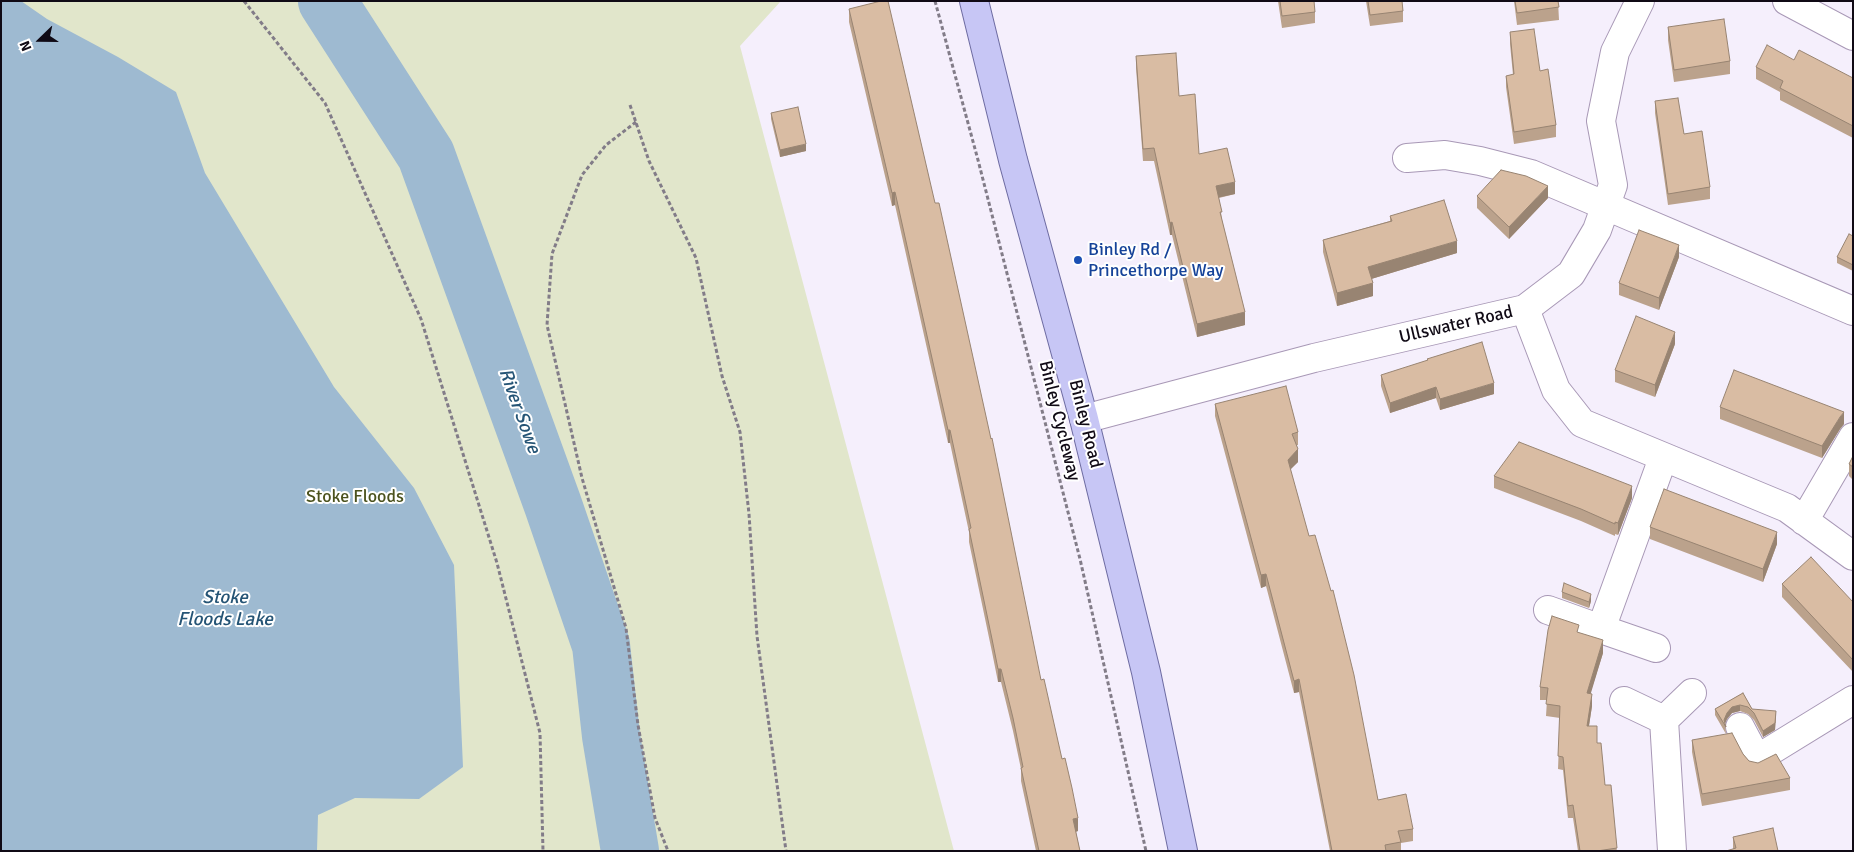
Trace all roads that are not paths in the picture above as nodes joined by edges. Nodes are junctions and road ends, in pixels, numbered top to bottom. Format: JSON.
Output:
{"nodes":[{"id":1,"x":974,"y":1,"type":"edge"},
{"id":2,"x":1640,"y":1,"type":"edge"},
{"id":3,"x":1788,"y":1,"type":"edge"},
{"id":4,"x":1853,"y":36,"type":"edge"},
{"id":5,"x":1407,"y":158,"type":"dead end"},
{"id":6,"x":1606,"y":205,"type":"junction"},
{"id":7,"x":1525,"y":308,"type":"junction"},
{"id":8,"x":1853,"y":311,"type":"edge"},
{"id":9,"x":1816,"y":315,"type":"dead end"},
{"id":10,"x":1853,"y":331,"type":"edge"},
{"id":11,"x":1084,"y":419,"type":"junction"},
{"id":12,"x":1853,"y":437,"type":"edge"},
{"id":13,"x":1663,"y":458,"type":"junction"},
{"id":14,"x":1804,"y":521,"type":"junction"},
{"id":15,"x":1853,"y":556,"type":"edge"},
{"id":16,"x":1548,"y":610,"type":"dead end"},
{"id":17,"x":1601,"y":629,"type":"junction"},
{"id":18,"x":1656,"y":648,"type":"dead end"},
{"id":19,"x":1692,"y":693,"type":"dead end"},
{"id":20,"x":1853,"y":700,"type":"edge"},
{"id":21,"x":1624,"y":701,"type":"dead end"},
{"id":22,"x":1664,"y":720,"type":"junction"},
{"id":23,"x":1740,"y":727,"type":"dead end"},
{"id":24,"x":1183,"y":851,"type":"edge"},
{"id":25,"x":1672,"y":851,"type":"edge"}],
"edges":[{"from":1,"to":11,"type":"main road","name":"Binley Road"},
{"from":2,"to":6,"type":"street"},
{"from":3,"to":4,"type":"street"},
{"from":5,"to":6,"type":"street"},
{"from":6,"to":7,"type":"street"},
{"from":6,"to":8,"type":"street"},
{"from":7,"to":11,"type":"street","name":"Ullswater Road"},
{"from":7,"to":13,"type":"street","name":"Ullswater Road"},
{"from":9,"to":10,"type":"street"},
{"from":11,"to":24,"type":"main road","name":"Binley Road"},
{"from":12,"to":14,"type":"street"},
{"from":13,"to":14,"type":"street","name":"Ullswater Road"},
{"from":13,"to":17,"type":"street"},
{"from":14,"to":15,"type":"street","name":"Ullswater Road"},
{"from":16,"to":17,"type":"street"},
{"from":17,"to":18,"type":"street"},
{"from":19,"to":22,"type":"street"},
{"from":20,"to":23,"type":"street"},
{"from":21,"to":22,"type":"street"},
{"from":22,"to":25,"type":"street"}]}
